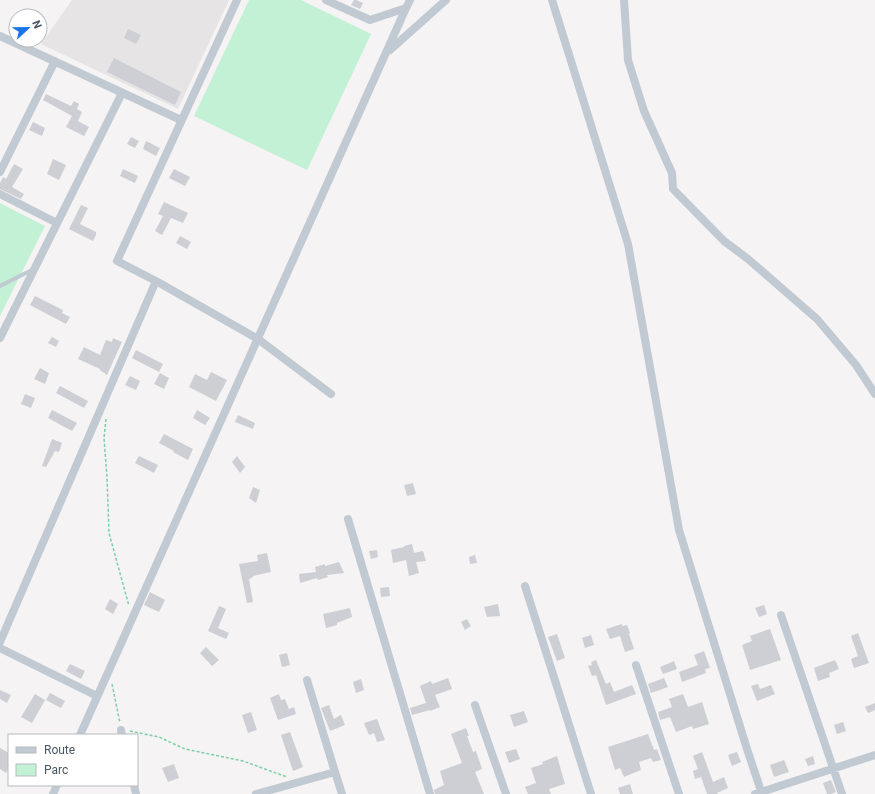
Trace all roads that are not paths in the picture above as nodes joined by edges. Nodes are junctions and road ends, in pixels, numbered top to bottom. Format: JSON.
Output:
{"nodes":[{"id":1,"x":237,"y":0,"type":"edge"},
{"id":2,"x":326,"y":0,"type":"edge"},
{"id":3,"x":410,"y":0,"type":"edge"},
{"id":4,"x":446,"y":0,"type":"edge"},
{"id":5,"x":552,"y":0,"type":"edge"},
{"id":6,"x":624,"y":0,"type":"edge"},
{"id":7,"x":406,"y":8,"type":"junction"},
{"id":8,"x":0,"y":36,"type":"edge"},
{"id":9,"x":387,"y":53,"type":"junction"},
{"id":10,"x":55,"y":61,"type":"junction"},
{"id":11,"x":122,"y":93,"type":"junction"},
{"id":12,"x":181,"y":120,"type":"junction"},
{"id":13,"x":0,"y":172,"type":"edge"},
{"id":14,"x":0,"y":194,"type":"edge"},
{"id":15,"x":57,"y":223,"type":"junction"},
{"id":16,"x":34,"y":269,"type":"junction"},
{"id":17,"x":156,"y":281,"type":"junction"},
{"id":18,"x":0,"y":286,"type":"edge"},
{"id":19,"x":0,"y":338,"type":"edge"},
{"id":20,"x":258,"y":339,"type":"junction"},
{"id":21,"x":331,"y":394,"type":"dead end"},
{"id":22,"x":875,"y":394,"type":"edge"},
{"id":23,"x":348,"y":519,"type":"dead end"},
{"id":24,"x":525,"y":586,"type":"dead end"},
{"id":25,"x":781,"y":615,"type":"dead end"},
{"id":26,"x":0,"y":642,"type":"edge"},
{"id":27,"x":0,"y":648,"type":"edge"},
{"id":28,"x":636,"y":665,"type":"dead end"},
{"id":29,"x":307,"y":680,"type":"dead end"},
{"id":30,"x":97,"y":696,"type":"junction"},
{"id":31,"x":475,"y":706,"type":"dead end"},
{"id":32,"x":80,"y":734,"type":"edge"},
{"id":33,"x":875,"y":755,"type":"edge"},
{"id":34,"x":833,"y":769,"type":"junction"},
{"id":35,"x":335,"y":772,"type":"junction"},
{"id":36,"x":760,"y":793,"type":"edge"},
{"id":37,"x":256,"y":794,"type":"edge"},
{"id":38,"x":342,"y":794,"type":"edge"},
{"id":39,"x":430,"y":794,"type":"edge"},
{"id":40,"x":506,"y":794,"type":"edge"},
{"id":41,"x":591,"y":794,"type":"edge"},
{"id":42,"x":679,"y":794,"type":"edge"},
{"id":43,"x":842,"y":794,"type":"edge"}],
"edges":[{"from":1,"to":12,"type":"street"},
{"from":2,"to":7,"type":"street"},
{"from":3,"to":7,"type":"street"},
{"from":4,"to":9,"type":"street"},
{"from":5,"to":36,"type":"street"},
{"from":6,"to":22,"type":"street"},
{"from":7,"to":9,"type":"street"},
{"from":8,"to":10,"type":"street"},
{"from":9,"to":20,"type":"street"},
{"from":10,"to":11,"type":"street"},
{"from":10,"to":13,"type":"street"},
{"from":11,"to":12,"type":"street"},
{"from":11,"to":15,"type":"street"},
{"from":12,"to":17,"type":"street"},
{"from":14,"to":15,"type":"street"},
{"from":15,"to":16,"type":"street"},
{"from":16,"to":18,"type":"lane"},
{"from":16,"to":19,"type":"street"},
{"from":17,"to":20,"type":"street"},
{"from":17,"to":26,"type":"street"},
{"from":20,"to":21,"type":"street"},
{"from":20,"to":30,"type":"street"},
{"from":23,"to":39,"type":"street"},
{"from":24,"to":41,"type":"street"},
{"from":25,"to":34,"type":"street"},
{"from":27,"to":30,"type":"street"},
{"from":28,"to":42,"type":"street"},
{"from":29,"to":35,"type":"street"},
{"from":30,"to":32,"type":"street"},
{"from":31,"to":40,"type":"street"},
{"from":33,"to":34,"type":"street"},
{"from":34,"to":36,"type":"street"},
{"from":34,"to":43,"type":"street"},
{"from":35,"to":37,"type":"street"},
{"from":35,"to":38,"type":"street"}]}
